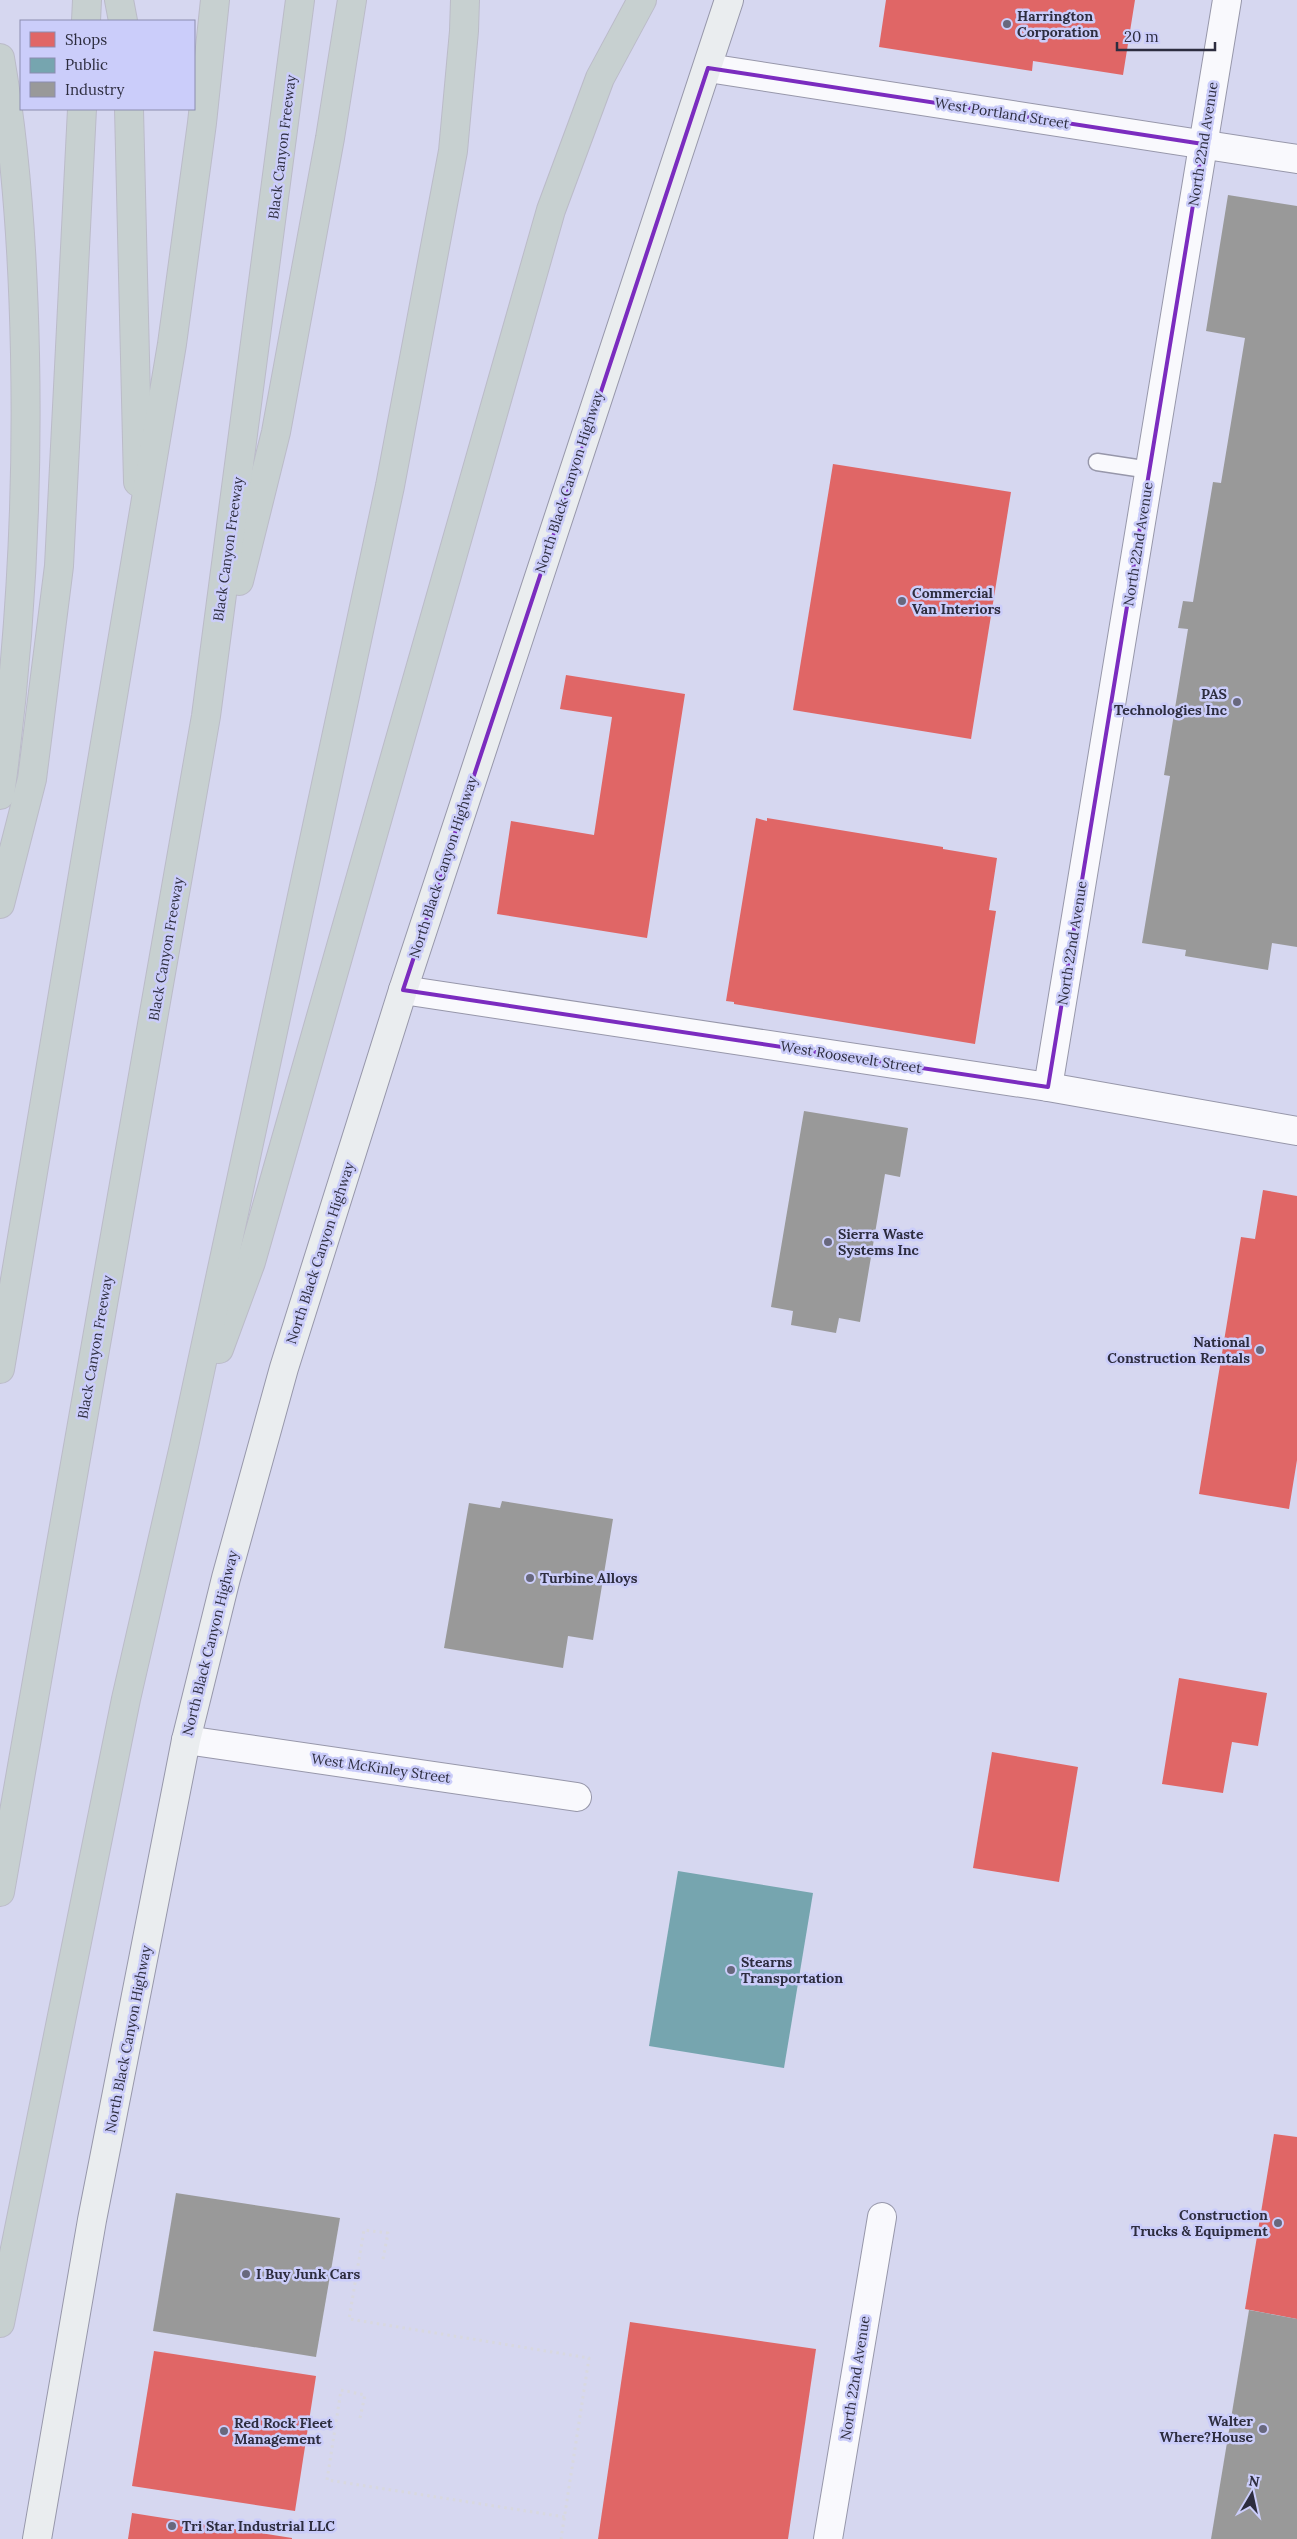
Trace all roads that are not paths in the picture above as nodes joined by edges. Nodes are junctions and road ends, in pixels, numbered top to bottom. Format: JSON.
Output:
{"nodes":[{"id":1,"x":87,"y":0,"type":"edge"},
{"id":2,"x":119,"y":0,"type":"edge"},
{"id":3,"x":215,"y":0,"type":"edge"},
{"id":4,"x":300,"y":0,"type":"edge"},
{"id":5,"x":352,"y":0,"type":"edge"},
{"id":6,"x":465,"y":0,"type":"edge"},
{"id":7,"x":642,"y":0,"type":"edge"},
{"id":8,"x":729,"y":0,"type":"edge"},
{"id":9,"x":1227,"y":0,"type":"edge"},
{"id":10,"x":86,"y":20,"type":"edge"},
{"id":11,"x":122,"y":20,"type":"edge"},
{"id":12,"x":0,"y":58,"type":"edge"},
{"id":13,"x":708,"y":68,"type":"junction"},
{"id":14,"x":82,"y":110,"type":"edge"},
{"id":15,"x":129,"y":110,"type":"edge"},
{"id":16,"x":1203,"y":144,"type":"junction"},
{"id":17,"x":1297,"y":159,"type":"edge"},
{"id":18,"x":1098,"y":462,"type":"dead end"},
{"id":19,"x":1150,"y":470,"type":"junction"},
{"id":20,"x":139,"y":549,"type":"junction"},
{"id":21,"x":206,"y":716,"type":"junction"},
{"id":22,"x":1,"y":784,"type":"edge"},
{"id":23,"x":0,"y":904,"type":"edge"},
{"id":24,"x":403,"y":990,"type":"junction"},
{"id":25,"x":1048,"y":1087,"type":"junction"},
{"id":26,"x":1297,"y":1131,"type":"edge"},
{"id":27,"x":0,"y":1369,"type":"edge"},
{"id":28,"x":184,"y":1446,"type":"junction"},
{"id":29,"x":186,"y":1740,"type":"junction"},
{"id":30,"x":577,"y":1797,"type":"dead end"},
{"id":31,"x":0,"y":1892,"type":"edge"},
{"id":32,"x":882,"y":2217,"type":"dead end"},
{"id":33,"x":0,"y":2323,"type":"edge"},
{"id":34,"x":38,"y":2539,"type":"edge"},
{"id":35,"x":828,"y":2539,"type":"edge"}],
"edges":[{"from":1,"to":10,"type":"highway"},
{"from":2,"to":11,"type":"highway"},
{"from":3,"to":20,"type":"highway"},
{"from":4,"to":21,"type":"highway","name":"Black Canyon Freeway"},
{"from":5,"to":21,"type":"highway"},
{"from":6,"to":28,"type":"highway"},
{"from":7,"to":28,"type":"highway"},
{"from":8,"to":13,"type":"main road","name":"North Black Canyon Highway"},
{"from":9,"to":16,"type":"street","name":"North 22nd Avenue"},
{"from":12,"to":22,"type":"highway"},
{"from":13,"to":16,"type":"street","name":"West Portland Street"},
{"from":13,"to":24,"type":"main road","name":"North Black Canyon Highway"},
{"from":14,"to":23,"type":"highway"},
{"from":15,"to":20,"type":"highway"},
{"from":16,"to":17,"type":"street","name":"West Portland Street"},
{"from":16,"to":19,"type":"street","name":"North 22nd Avenue"},
{"from":18,"to":19,"type":"lane"},
{"from":19,"to":25,"type":"street","name":"North 22nd Avenue"},
{"from":20,"to":27,"type":"highway"},
{"from":21,"to":31,"type":"highway","name":"Black Canyon Freeway"},
{"from":24,"to":25,"type":"street","name":"West Roosevelt Street"},
{"from":24,"to":29,"type":"main road","name":"North Black Canyon Highway"},
{"from":25,"to":26,"type":"street","name":"West Roosevelt Street"},
{"from":28,"to":33,"type":"highway"},
{"from":29,"to":30,"type":"street","name":"West McKinley Street"},
{"from":29,"to":34,"type":"main road","name":"North Black Canyon Highway"},
{"from":32,"to":35,"type":"street","name":"North 22nd Avenue"}]}
